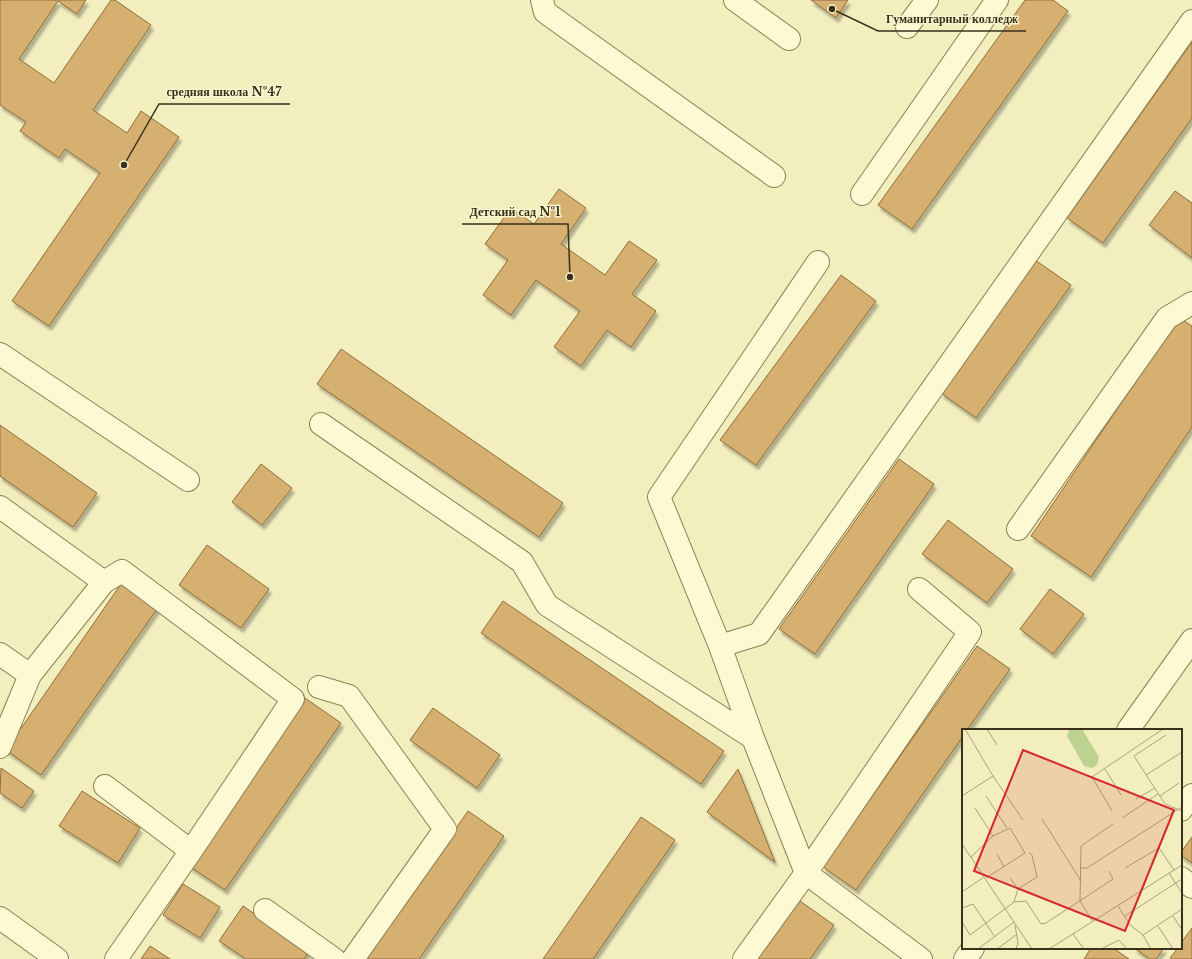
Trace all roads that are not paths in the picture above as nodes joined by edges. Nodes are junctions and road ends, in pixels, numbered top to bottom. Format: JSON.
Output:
{"nodes":[{"id":1,"x":542,"y":0,"type":"edge"},
{"id":2,"x":735,"y":0,"type":"edge"},
{"id":3,"x":927,"y":0,"type":"edge"},
{"id":4,"x":997,"y":0,"type":"edge"},
{"id":5,"x":1192,"y":21,"type":"edge"},
{"id":6,"x":907,"y":27,"type":"dead end"},
{"id":7,"x":788,"y":39,"type":"dead end"},
{"id":8,"x":774,"y":176,"type":"dead end"},
{"id":9,"x":862,"y":194,"type":"dead end"},
{"id":10,"x":818,"y":262,"type":"dead end"},
{"id":11,"x":1192,"y":303,"type":"edge"},
{"id":12,"x":0,"y":354,"type":"edge"},
{"id":13,"x":321,"y":424,"type":"dead end"},
{"id":14,"x":188,"y":480,"type":"dead end"},
{"id":15,"x":0,"y":507,"type":"edge"},
{"id":16,"x":1018,"y":529,"type":"dead end"},
{"id":17,"x":104,"y":582,"type":"junction"},
{"id":18,"x":919,"y":589,"type":"dead end"},
{"id":19,"x":1192,"y":640,"type":"edge"},
{"id":20,"x":720,"y":646,"type":"junction"},
{"id":21,"x":0,"y":654,"type":"edge"},
{"id":22,"x":30,"y":675,"type":"junction"},
{"id":23,"x":319,"y":687,"type":"dead end"},
{"id":24,"x":1129,"y":729,"type":"edge"},
{"id":25,"x":753,"y":738,"type":"junction"},
{"id":26,"x":0,"y":747,"type":"edge"},
{"id":27,"x":105,"y":786,"type":"dead end"},
{"id":28,"x":1192,"y":795,"type":"edge"},
{"id":29,"x":1182,"y":809,"type":"edge"},
{"id":30,"x":192,"y":851,"type":"junction"},
{"id":31,"x":806,"y":873,"type":"junction"},
{"id":32,"x":1182,"y":879,"type":"edge"},
{"id":33,"x":1192,"y":887,"type":"edge"},
{"id":34,"x":265,"y":910,"type":"dead end"},
{"id":35,"x":0,"y":918,"type":"edge"},
{"id":36,"x":972,"y":949,"type":"edge"},
{"id":37,"x":57,"y":959,"type":"edge"},
{"id":38,"x":116,"y":959,"type":"edge"},
{"id":39,"x":334,"y":959,"type":"edge"},
{"id":40,"x":353,"y":959,"type":"edge"},
{"id":41,"x":744,"y":959,"type":"edge"},
{"id":42,"x":921,"y":959,"type":"edge"},
{"id":43,"x":965,"y":959,"type":"edge"}],
"edges":[{"from":1,"to":8,"type":"street"},
{"from":2,"to":7,"type":"street"},
{"from":3,"to":6,"type":"street"},
{"from":4,"to":9,"type":"street"},
{"from":5,"to":20,"type":"street"},
{"from":10,"to":20,"type":"street"},
{"from":11,"to":16,"type":"street"},
{"from":12,"to":14,"type":"street"},
{"from":13,"to":25,"type":"street"},
{"from":15,"to":17,"type":"street"},
{"from":17,"to":22,"type":"street"},
{"from":17,"to":30,"type":"street"},
{"from":18,"to":31,"type":"street"},
{"from":19,"to":24,"type":"street"},
{"from":20,"to":25,"type":"street"},
{"from":21,"to":22,"type":"street"},
{"from":22,"to":26,"type":"street"},
{"from":23,"to":40,"type":"street"},
{"from":25,"to":31,"type":"street"},
{"from":27,"to":30,"type":"street"},
{"from":28,"to":29,"type":"street"},
{"from":30,"to":38,"type":"street"},
{"from":31,"to":41,"type":"street"},
{"from":31,"to":42,"type":"street"},
{"from":32,"to":33,"type":"street"},
{"from":34,"to":39,"type":"street"},
{"from":35,"to":37,"type":"street"},
{"from":36,"to":43,"type":"street"}]}
